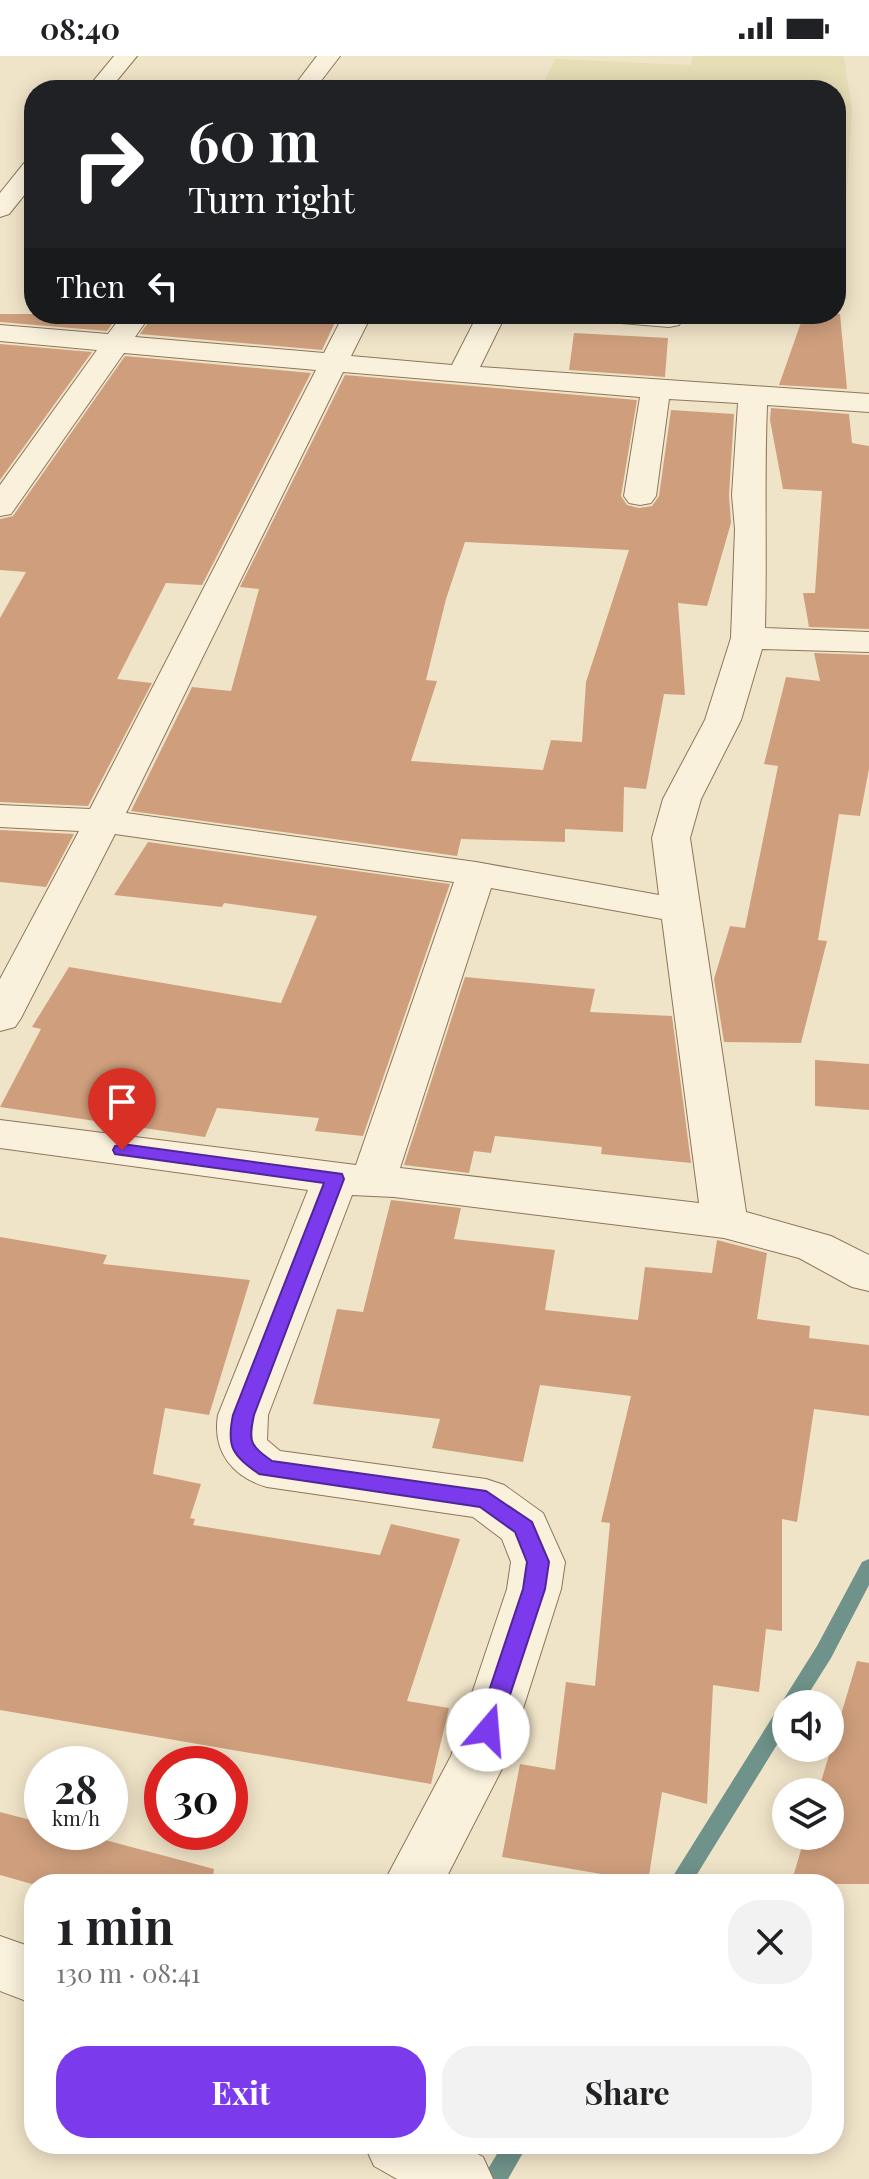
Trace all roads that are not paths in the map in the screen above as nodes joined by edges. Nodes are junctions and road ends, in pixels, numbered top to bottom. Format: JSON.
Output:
{"nodes":[{"id":1,"x":126,"y":56,"type":"edge"},
{"id":2,"x":329,"y":56,"type":"edge"},
{"id":3,"x":106,"y":80,"type":"edge"},
{"id":4,"x":310,"y":80,"type":"edge"},
{"id":5,"x":24,"y":179,"type":"edge"},
{"id":6,"x":0,"y":209,"type":"edge"},
{"id":7,"x":130,"y":324,"type":"edge"},
{"id":8,"x":353,"y":324,"type":"edge"},
{"id":9,"x":487,"y":324,"type":"edge"},
{"id":10,"x":0,"y":333,"type":"edge"},
{"id":11,"x":115,"y":344,"type":"junction"},
{"id":12,"x":331,"y":364,"type":"junction"},
{"id":13,"x":462,"y":374,"type":"junction"},
{"id":14,"x":656,"y":390,"type":"junction"},
{"id":15,"x":753,"y":397,"type":"junction"},
{"id":16,"x":869,"y":403,"type":"edge"},
{"id":17,"x":640,"y":496,"type":"dead end"},
{"id":18,"x":0,"y":507,"type":"edge"},
{"id":19,"x":748,"y":638,"type":"junction"},
{"id":20,"x":869,"y":642,"type":"edge"},
{"id":21,"x":0,"y":816,"type":"edge"},
{"id":22,"x":103,"y":821,"type":"junction"},
{"id":23,"x":476,"y":874,"type":"junction"},
{"id":24,"x":683,"y":911,"type":"junction"},
{"id":25,"x":0,"y":1018,"type":"edge"},
{"id":26,"x":0,"y":1134,"type":"edge"},
{"id":27,"x":354,"y":1180,"type":"junction"},
{"id":28,"x":724,"y":1222,"type":"junction"},
{"id":29,"x":869,"y":1275,"type":"edge"},
{"id":30,"x":418,"y":1874,"type":"edge"},
{"id":31,"x":0,"y":1963,"type":"edge"},
{"id":32,"x":24,"y":1972,"type":"edge"}],
"edges":[{"from":1,"to":3,"type":"street"},
{"from":2,"to":4,"type":"street"},
{"from":5,"to":6,"type":"street"},
{"from":7,"to":11,"type":"street"},
{"from":8,"to":12,"type":"street"},
{"from":9,"to":13,"type":"street"},
{"from":10,"to":11,"type":"street"},
{"from":11,"to":12,"type":"street"},
{"from":11,"to":18,"type":"street"},
{"from":12,"to":13,"type":"street"},
{"from":12,"to":22,"type":"street"},
{"from":13,"to":14,"type":"street"},
{"from":14,"to":15,"type":"street"},
{"from":14,"to":17,"type":"street"},
{"from":15,"to":16,"type":"street"},
{"from":15,"to":19,"type":"street"},
{"from":19,"to":20,"type":"street"},
{"from":19,"to":24,"type":"street"},
{"from":21,"to":22,"type":"street"},
{"from":22,"to":23,"type":"street"},
{"from":22,"to":25,"type":"street"},
{"from":23,"to":24,"type":"street"},
{"from":23,"to":27,"type":"street"},
{"from":24,"to":28,"type":"street"},
{"from":26,"to":27,"type":"street"},
{"from":27,"to":28,"type":"street"},
{"from":27,"to":30,"type":"street"},
{"from":28,"to":29,"type":"street"},
{"from":31,"to":32,"type":"street"}]}
